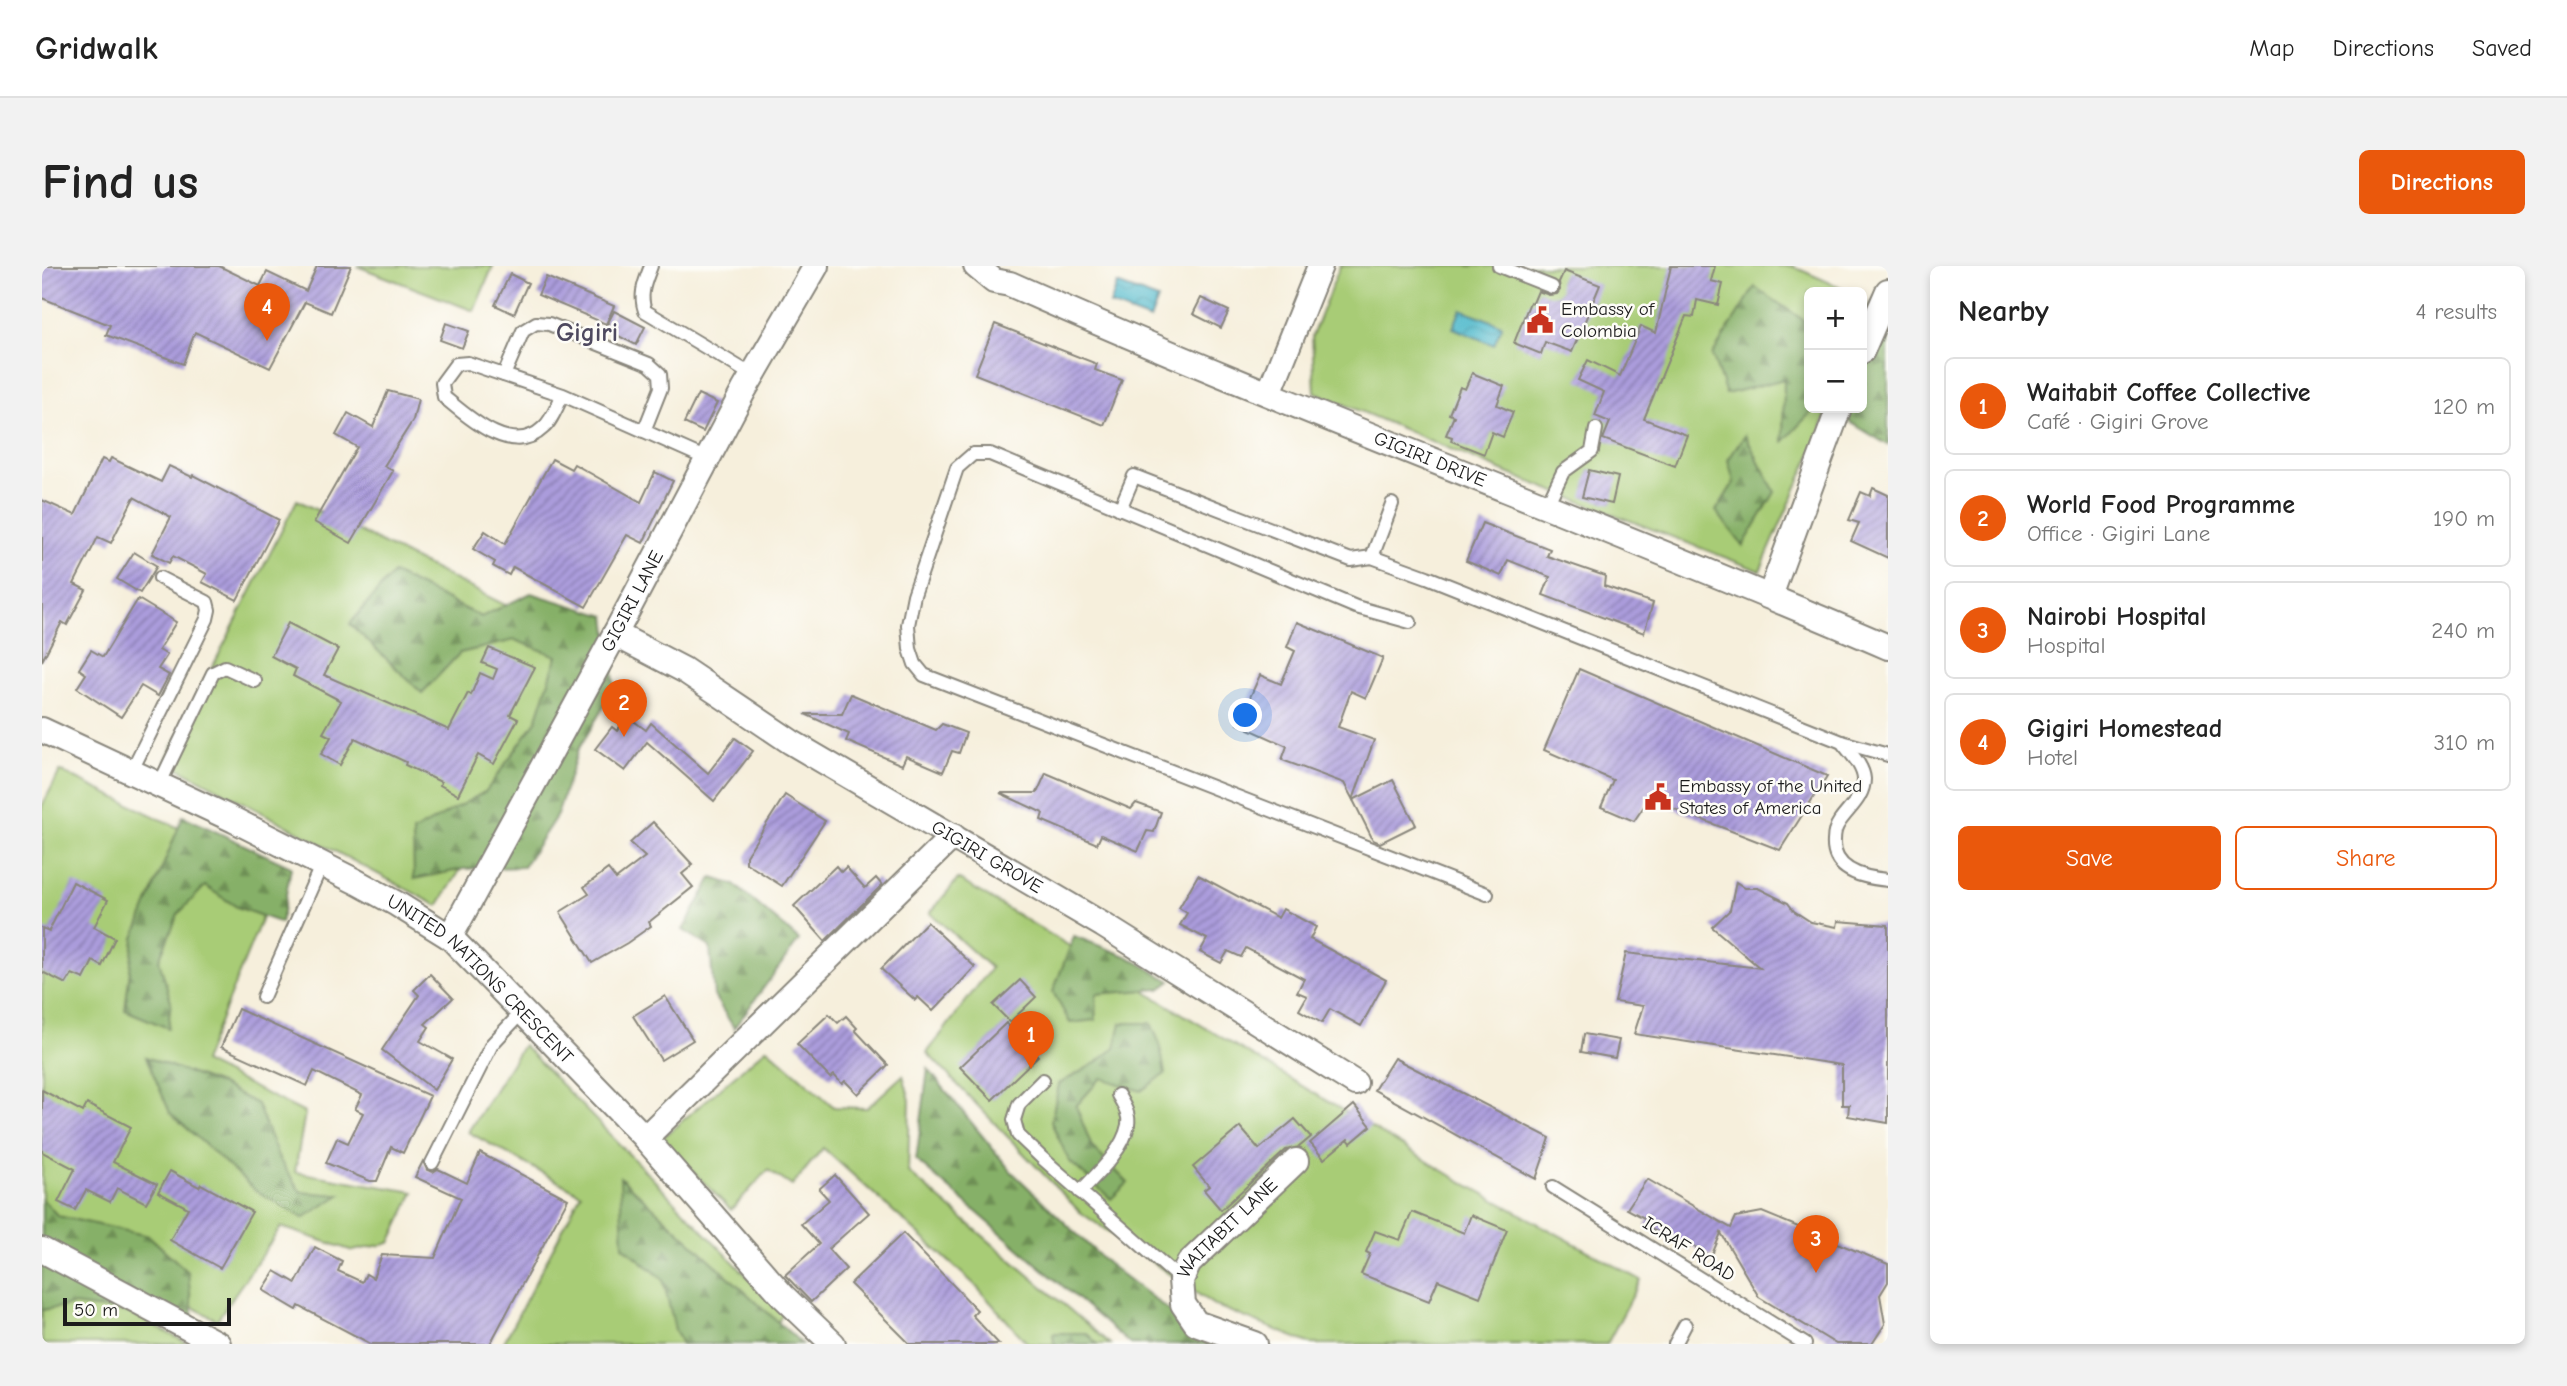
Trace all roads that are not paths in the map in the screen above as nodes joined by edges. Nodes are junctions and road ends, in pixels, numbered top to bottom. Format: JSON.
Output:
{"nodes":[{"id":1,"x":651,"y":266,"type":"edge"},
{"id":2,"x":816,"y":266,"type":"edge"},
{"id":3,"x":1320,"y":266,"type":"edge"},
{"id":4,"x":1499,"y":266,"type":"edge"},
{"id":5,"x":990,"y":271,"type":"edge"},
{"id":6,"x":1552,"y":287,"type":"dead end"},
{"id":7,"x":1888,"y":291,"type":"edge"},
{"id":8,"x":1862,"y":350,"type":"edge"},
{"id":9,"x":504,"y":375,"type":"junction"},
{"id":10,"x":752,"y":375,"type":"junction"},
{"id":11,"x":1269,"y":393,"type":"junction"},
{"id":12,"x":563,"y":395,"type":"junction"},
{"id":13,"x":1837,"y":413,"type":"edge"},
{"id":14,"x":1596,"y":429,"type":"dead end"},
{"id":15,"x":644,"y":431,"type":"junction"},
{"id":16,"x":707,"y":459,"type":"junction"},
{"id":17,"x":1392,"y":504,"type":"dead end"},
{"id":18,"x":1547,"y":505,"type":"junction"},
{"id":19,"x":1120,"y":509,"type":"junction"},
{"id":20,"x":1372,"y":557,"type":"junction"},
{"id":21,"x":160,"y":578,"type":"dead end"},
{"id":22,"x":1770,"y":596,"type":"junction"},
{"id":23,"x":1410,"y":622,"type":"dead end"},
{"id":24,"x":615,"y":634,"type":"junction"},
{"id":25,"x":1888,"y":647,"type":"edge"},
{"id":26,"x":255,"y":681,"type":"dead end"},
{"id":27,"x":45,"y":739,"type":"edge"},
{"id":28,"x":1842,"y":742,"type":"junction"},
{"id":29,"x":1888,"y":755,"type":"edge"},
{"id":30,"x":132,"y":770,"type":"junction"},
{"id":31,"x":159,"y":785,"type":"junction"},
{"id":32,"x":954,"y":836,"type":"junction"},
{"id":33,"x":321,"y":866,"type":"junction"},
{"id":34,"x":1888,"y":880,"type":"edge"},
{"id":35,"x":1487,"y":894,"type":"dead end"},
{"id":36,"x":450,"y":937,"type":"junction"},
{"id":37,"x":263,"y":997,"type":"dead end"},
{"id":38,"x":522,"y":1012,"type":"junction"},
{"id":39,"x":1044,"y":1080,"type":"dead end"},
{"id":40,"x":1355,"y":1083,"type":"dead end"},
{"id":41,"x":1118,"y":1095,"type":"dead end"},
{"id":42,"x":645,"y":1138,"type":"junction"},
{"id":43,"x":1296,"y":1161,"type":"dead end"},
{"id":44,"x":432,"y":1163,"type":"dead end"},
{"id":45,"x":1553,"y":1187,"type":"dead end"},
{"id":46,"x":1080,"y":1192,"type":"junction"},
{"id":47,"x":42,"y":1251,"type":"edge"},
{"id":48,"x":1181,"y":1280,"type":"junction"},
{"id":49,"x":1685,"y":1325,"type":"dead end"},
{"id":50,"x":218,"y":1344,"type":"edge"},
{"id":51,"x":833,"y":1344,"type":"edge"},
{"id":52,"x":1255,"y":1344,"type":"edge"},
{"id":53,"x":1675,"y":1344,"type":"edge"},
{"id":54,"x":1805,"y":1344,"type":"edge"}],
"edges":[{"from":1,"to":10,"type":"lane"},
{"from":2,"to":10,"type":"street","name":"GIGIRI LANE"},
{"from":3,"to":11,"type":"street"},
{"from":4,"to":6,"type":"lane"},
{"from":5,"to":11,"type":"street","name":"GIGIRI DRIVE"},
{"from":7,"to":8,"type":"street"},
{"from":9,"to":12,"type":"lane"},
{"from":9,"to":12,"type":"lane"},
{"from":9,"to":15,"type":"lane"},
{"from":10,"to":16,"type":"street","name":"GIGIRI LANE"},
{"from":11,"to":18,"type":"street","name":"GIGIRI DRIVE"},
{"from":12,"to":15,"type":"lane"},
{"from":13,"to":22,"type":"street"},
{"from":14,"to":18,"type":"lane"},
{"from":15,"to":16,"type":"lane"},
{"from":16,"to":24,"type":"street","name":"GIGIRI LANE"},
{"from":17,"to":20,"type":"lane"},
{"from":18,"to":22,"type":"street","name":"GIGIRI DRIVE"},
{"from":19,"to":20,"type":"lane"},
{"from":19,"to":23,"type":"lane"},
{"from":19,"to":35,"type":"lane"},
{"from":20,"to":28,"type":"lane"},
{"from":21,"to":30,"type":"lane"},
{"from":22,"to":25,"type":"street","name":"GIGIRI DRIVE"},
{"from":24,"to":32,"type":"street","name":"GIGIRI GROVE"},
{"from":24,"to":36,"type":"street","name":"GIGIRI LANE"},
{"from":26,"to":31,"type":"lane"},
{"from":27,"to":30,"type":"street","name":"UNITED NATIONS CRESCENT"},
{"from":28,"to":29,"type":"lane"},
{"from":28,"to":34,"type":"lane"},
{"from":30,"to":31,"type":"street","name":"UNITED NATIONS CRESCENT"},
{"from":31,"to":33,"type":"street","name":"UNITED NATIONS CRESCENT"},
{"from":32,"to":40,"type":"street","name":"GIGIRI GROVE"},
{"from":32,"to":42,"type":"street"},
{"from":33,"to":36,"type":"street","name":"UNITED NATIONS CRESCENT"},
{"from":33,"to":37,"type":"lane"},
{"from":36,"to":38,"type":"street","name":"UNITED NATIONS CRESCENT"},
{"from":38,"to":42,"type":"street","name":"UNITED NATIONS CRESCENT"},
{"from":38,"to":44,"type":"lane"},
{"from":39,"to":46,"type":"lane"},
{"from":41,"to":46,"type":"lane"},
{"from":42,"to":51,"type":"street","name":"UNITED NATIONS CRESCENT"},
{"from":43,"to":48,"type":"street","name":"WAITABIT LANE"},
{"from":45,"to":54,"type":"lane","name":"ICRAF ROAD"},
{"from":46,"to":48,"type":"lane"},
{"from":47,"to":50,"type":"street"},
{"from":48,"to":52,"type":"street","name":"WAITABIT LANE"},
{"from":49,"to":53,"type":"lane"}]}
